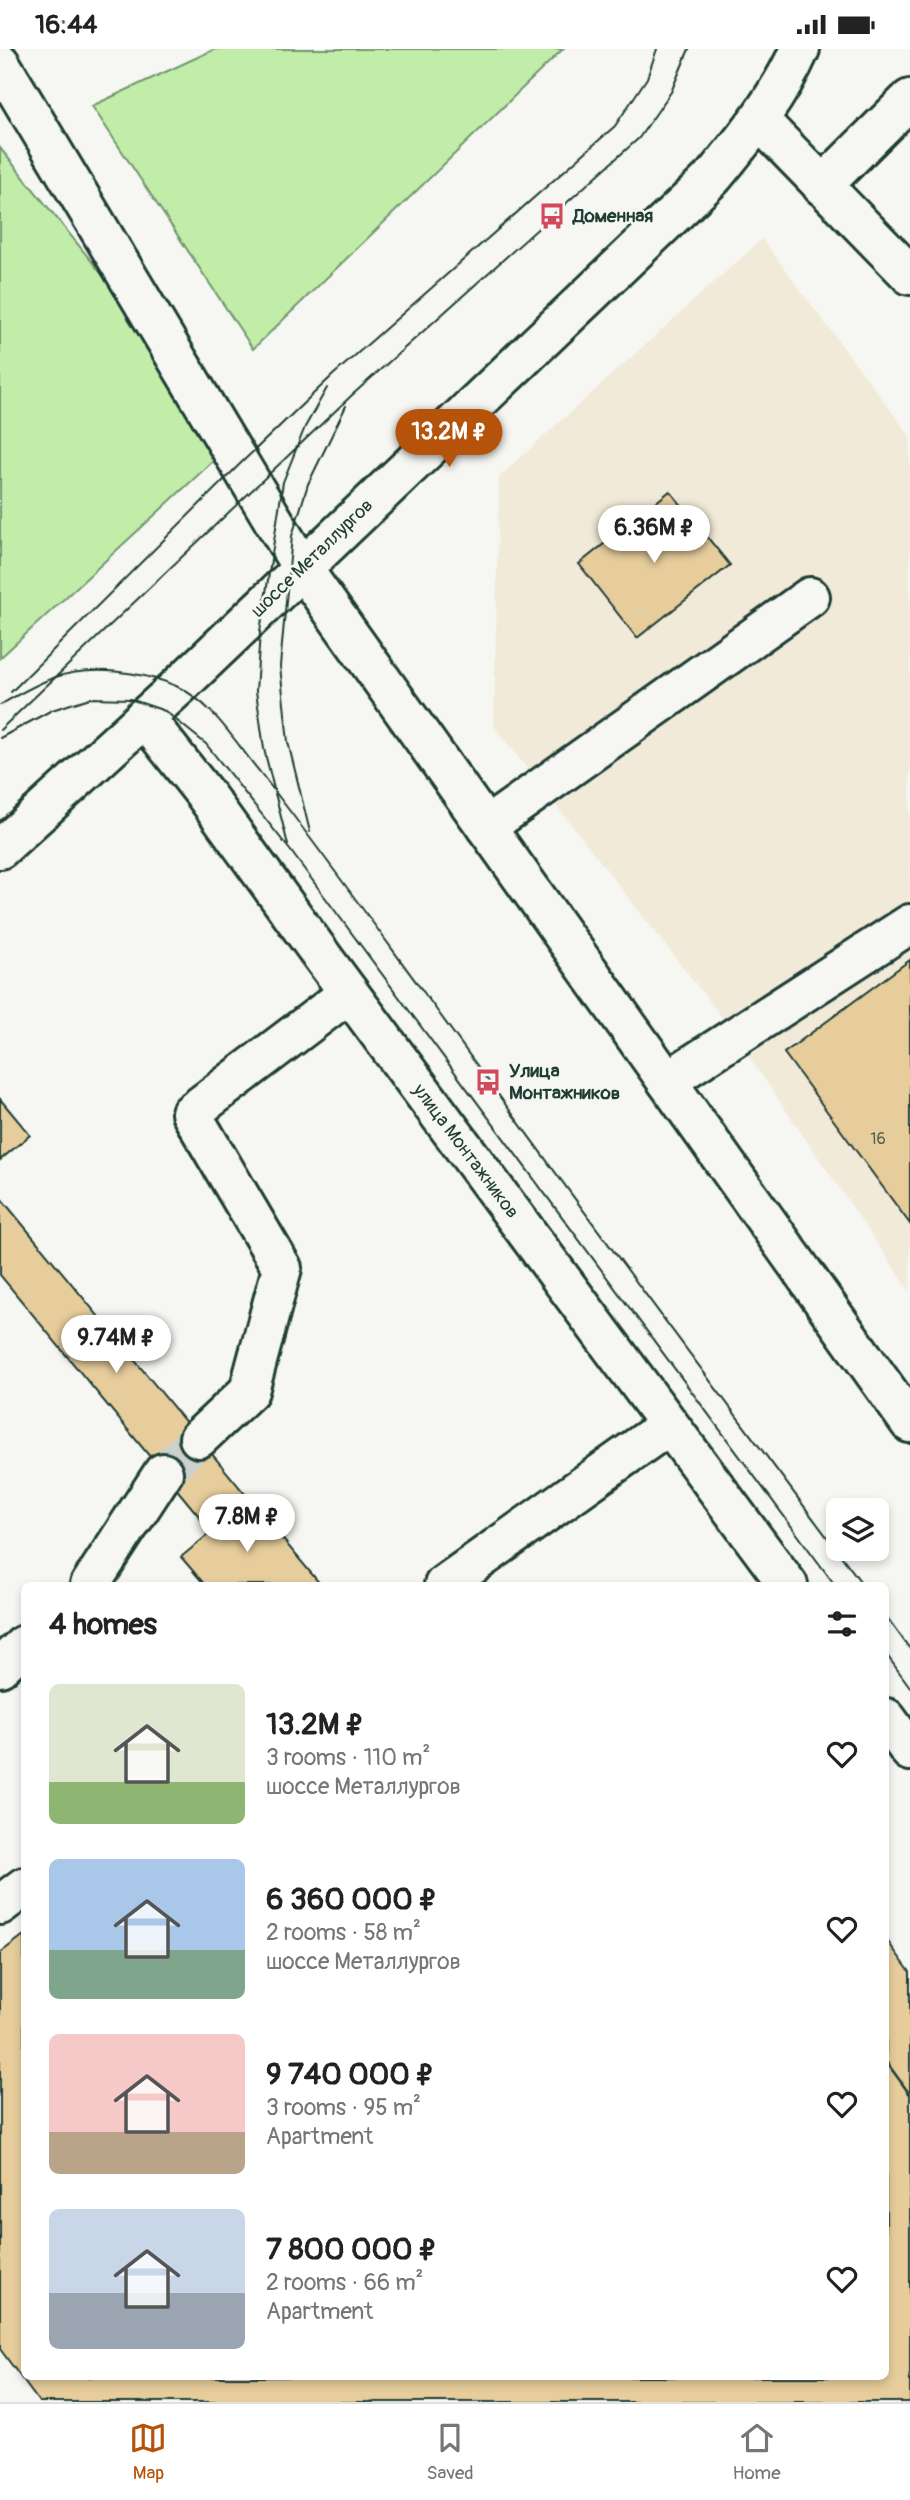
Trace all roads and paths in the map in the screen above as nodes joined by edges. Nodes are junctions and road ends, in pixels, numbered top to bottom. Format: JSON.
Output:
{"nodes":[{"id":1,"x":800,"y":49,"type":"edge"},
{"id":2,"x":0,"y":62,"type":"edge"},
{"id":3,"x":910,"y":99,"type":"edge"},
{"id":4,"x":759,"y":120,"type":"junction"},
{"id":5,"x":822,"y":186,"type":"junction"},
{"id":6,"x":908,"y":270,"type":"edge"},
{"id":7,"x":302,"y":568,"type":"junction"},
{"id":8,"x":810,"y":597,"type":"dead end"},
{"id":9,"x":144,"y":717,"type":"junction"},
{"id":10,"x":486,"y":827,"type":"junction"},
{"id":11,"x":0,"y":849,"type":"edge"},
{"id":12,"x":910,"y":924,"type":"edge"},
{"id":13,"x":349,"y":993,"type":"junction"},
{"id":14,"x":667,"y":1081,"type":"junction"},
{"id":15,"x":910,"y":1423,"type":"edge"},
{"id":16,"x":669,"y":1425,"type":"junction"},
{"id":17,"x":200,"y":1438,"type":"tunnel mouth"},
{"id":18,"x":163,"y":1473,"type":"tunnel mouth"},
{"id":19,"x":92,"y":1582,"type":"edge"},
{"id":20,"x":448,"y":1582,"type":"edge"},
{"id":21,"x":786,"y":1582,"type":"edge"},
{"id":22,"x":21,"y":1649,"type":"edge"},
{"id":23,"x":0,"y":1667,"type":"edge"},
{"id":24,"x":889,"y":1722,"type":"edge"},
{"id":25,"x":910,"y":1751,"type":"edge"},
{"id":26,"x":21,"y":1889,"type":"edge"},
{"id":27,"x":0,"y":1905,"type":"edge"}],
"edges":[{"from":1,"to":4,"type":"main road","name":"шоссе Металлургов"},
{"from":2,"to":7,"type":"main road"},
{"from":3,"to":5,"type":"main road"},
{"from":4,"to":5,"type":"main road"},
{"from":4,"to":7,"type":"main road","name":"шоссе Металлургов"},
{"from":5,"to":6,"type":"main road"},
{"from":7,"to":9,"type":"main road","name":"шоссе Металлургов"},
{"from":7,"to":10,"type":"main road"},
{"from":8,"to":10,"type":"main road"},
{"from":9,"to":11,"type":"main road","name":"шоссе Металлургов"},
{"from":9,"to":13,"type":"main road","name":"улица Монтажников"},
{"from":10,"to":14,"type":"main road"},
{"from":12,"to":14,"type":"main road"},
{"from":13,"to":16,"type":"main road","name":"улица Монтажников"},
{"from":13,"to":17,"type":"main road"},
{"from":14,"to":15,"type":"main road"},
{"from":16,"to":20,"type":"main road"},
{"from":16,"to":21,"type":"main road","name":"улица Монтажников"},
{"from":18,"to":19,"type":"main road"},
{"from":22,"to":23,"type":"main road"},
{"from":24,"to":25,"type":"main road"},
{"from":26,"to":27,"type":"main road"}]}
